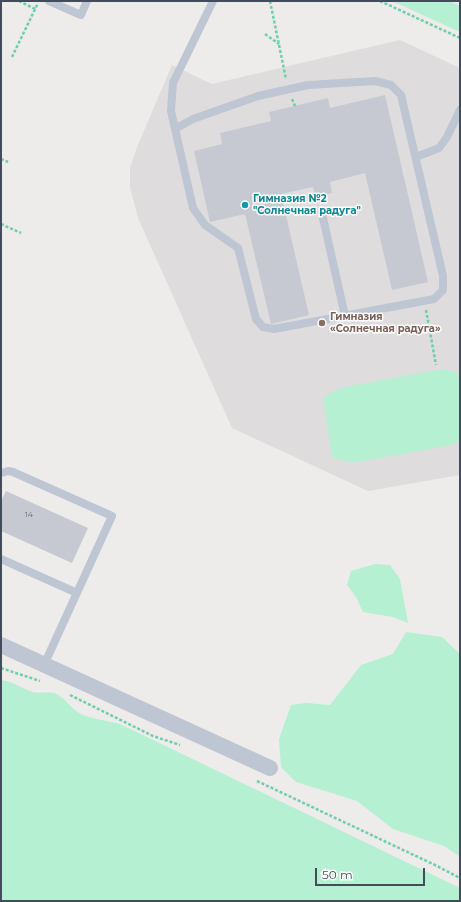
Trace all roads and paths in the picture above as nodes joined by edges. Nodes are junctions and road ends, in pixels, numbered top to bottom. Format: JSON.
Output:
{"nodes":[{"id":1,"x":19,"y":1,"type":"edge"},
{"id":2,"x":39,"y":1,"type":"edge"},
{"id":3,"x":49,"y":1,"type":"edge"},
{"id":4,"x":87,"y":1,"type":"edge"},
{"id":5,"x":213,"y":1,"type":"edge"},
{"id":6,"x":270,"y":1,"type":"edge"},
{"id":7,"x":380,"y":1,"type":"edge"},
{"id":8,"x":35,"y":9,"type":"junction"},
{"id":9,"x":265,"y":34,"type":"dead end"},
{"id":10,"x":460,"y":38,"type":"edge"},
{"id":11,"x":279,"y":44,"type":"junction"},
{"id":12,"x":12,"y":57,"type":"dead end"},
{"id":13,"x":289,"y":89,"type":"junction"},
{"id":14,"x":295,"y":106,"type":"dead end"},
{"id":15,"x":460,"y":110,"type":"edge"},
{"id":16,"x":175,"y":129,"type":"junction"},
{"id":17,"x":416,"y":157,"type":"junction"},
{"id":18,"x":1,"y":159,"type":"edge"},
{"id":19,"x":8,"y":162,"type":"dead end"},
{"id":20,"x":323,"y":218,"type":"dead end"},
{"id":21,"x":1,"y":224,"type":"edge"},
{"id":22,"x":21,"y":233,"type":"dead end"},
{"id":23,"x":425,"y":301,"type":"junction"},
{"id":24,"x":345,"y":316,"type":"junction"},
{"id":25,"x":436,"y":365,"type":"dead end"},
{"id":26,"x":1,"y":473,"type":"edge"},
{"id":27,"x":1,"y":559,"type":"edge"},
{"id":28,"x":76,"y":593,"type":"junction"},
{"id":29,"x":1,"y":645,"type":"edge"},
{"id":30,"x":44,"y":665,"type":"junction"},
{"id":31,"x":1,"y":668,"type":"edge"},
{"id":32,"x":42,"y":682,"type":"dead end"},
{"id":33,"x":69,"y":694,"type":"dead end"},
{"id":34,"x":182,"y":746,"type":"dead end"},
{"id":35,"x":270,"y":768,"type":"dead end"},
{"id":36,"x":255,"y":780,"type":"dead end"},
{"id":37,"x":460,"y":878,"type":"edge"}],
"edges":[{"from":1,"to":8,"type":"path"},
{"from":2,"to":8,"type":"path"},
{"from":3,"to":4,"type":"lane"},
{"from":5,"to":16,"type":"lane"},
{"from":6,"to":11,"type":"path"},
{"from":7,"to":10,"type":"path"},
{"from":8,"to":12,"type":"path"},
{"from":9,"to":11,"type":"path"},
{"from":11,"to":13,"type":"path"},
{"from":13,"to":14,"type":"path"},
{"from":13,"to":16,"type":"lane"},
{"from":13,"to":17,"type":"lane"},
{"from":15,"to":17,"type":"lane"},
{"from":16,"to":24,"type":"lane"},
{"from":17,"to":23,"type":"lane"},
{"from":18,"to":19,"type":"path"},
{"from":20,"to":24,"type":"lane"},
{"from":21,"to":22,"type":"path"},
{"from":23,"to":24,"type":"lane"},
{"from":23,"to":25,"type":"path"},
{"from":26,"to":28,"type":"lane"},
{"from":27,"to":28,"type":"lane"},
{"from":28,"to":30,"type":"lane"},
{"from":29,"to":30,"type":"street"},
{"from":30,"to":35,"type":"street"},
{"from":31,"to":32,"type":"path"},
{"from":33,"to":34,"type":"path"},
{"from":36,"to":37,"type":"path"}]}
